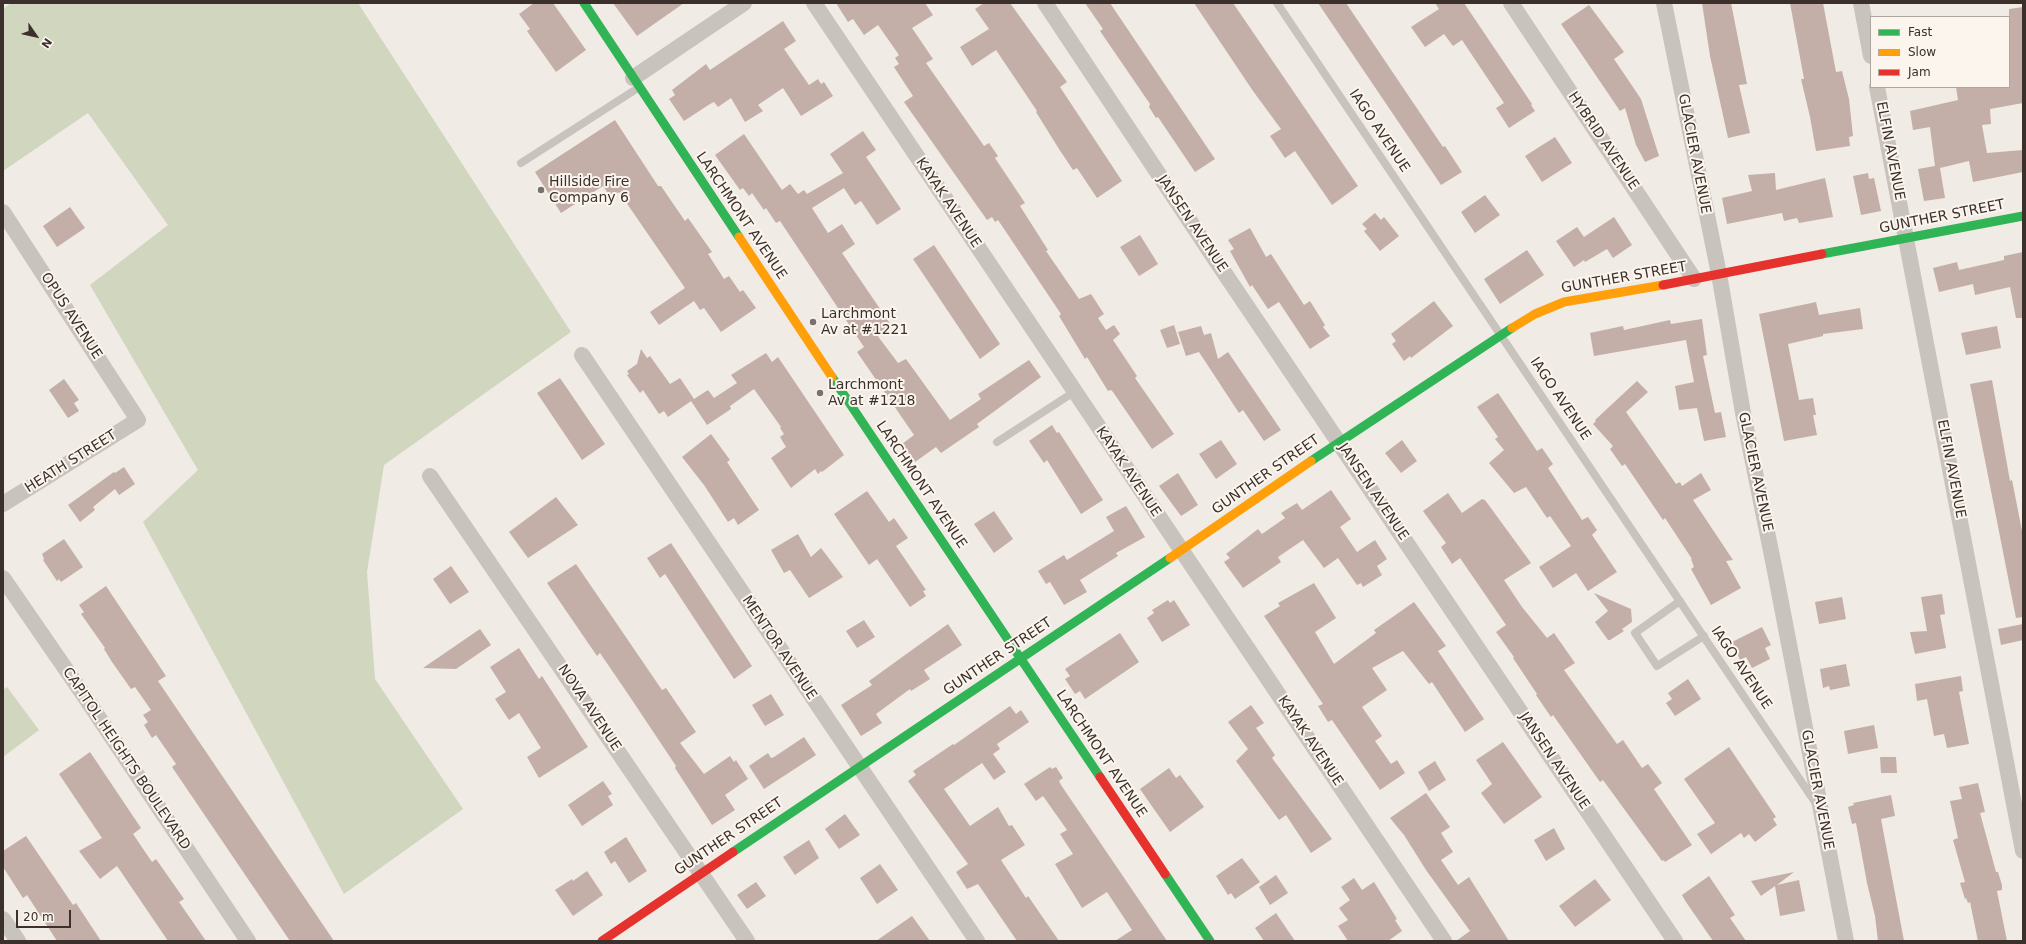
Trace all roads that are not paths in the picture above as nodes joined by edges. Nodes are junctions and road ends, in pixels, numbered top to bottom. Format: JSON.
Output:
{"nodes":[{"id":1,"x":584,"y":3,"type":"edge"},
{"id":2,"x":744,"y":3,"type":"edge"},
{"id":3,"x":814,"y":3,"type":"edge"},
{"id":4,"x":1045,"y":3,"type":"edge"},
{"id":5,"x":1277,"y":3,"type":"edge"},
{"id":6,"x":1511,"y":3,"type":"edge"},
{"id":7,"x":1664,"y":3,"type":"edge"},
{"id":8,"x":1860,"y":3,"type":"edge"},
{"id":9,"x":1870,"y":51,"type":"edge"},
{"id":10,"x":636,"y":83,"type":"junction"},
{"id":11,"x":1877,"y":88,"type":"edge"},
{"id":12,"x":521,"y":163,"type":"dead end"},
{"id":13,"x":3,"y":212,"type":"edge"},
{"id":14,"x":2023,"y":216,"type":"edge"},
{"id":15,"x":1907,"y":238,"type":"junction"},
{"id":16,"x":1719,"y":274,"type":"junction"},
{"id":17,"x":1694,"y":279,"type":"junction"},
{"id":18,"x":1501,"y":334,"type":"junction"},
{"id":19,"x":582,"y":355,"type":"dead end"},
{"id":20,"x":1074,"y":392,"type":"junction"},
{"id":21,"x":138,"y":420,"type":"joint"},
{"id":22,"x":997,"y":442,"type":"dead end"},
{"id":23,"x":1339,"y":442,"type":"junction"},
{"id":24,"x":430,"y":476,"type":"dead end"},
{"id":25,"x":3,"y":504,"type":"edge"},
{"id":26,"x":1181,"y":552,"type":"junction"},
{"id":27,"x":3,"y":578,"type":"edge"},
{"id":28,"x":1680,"y":602,"type":"junction"},
{"id":29,"x":1704,"y":636,"type":"junction"},
{"id":30,"x":1020,"y":658,"type":"junction"},
{"id":31,"x":859,"y":766,"type":"junction"},
{"id":32,"x":1821,"y":811,"type":"junction"},
{"id":33,"x":2023,"y":851,"type":"edge"},
{"id":34,"x":700,"y":873,"type":"junction"},
{"id":35,"x":3,"y":919,"type":"edge"},
{"id":36,"x":18,"y":941,"type":"edge"},
{"id":37,"x":248,"y":941,"type":"edge"},
{"id":38,"x":602,"y":941,"type":"edge"},
{"id":39,"x":747,"y":941,"type":"edge"},
{"id":40,"x":977,"y":941,"type":"edge"},
{"id":41,"x":1210,"y":941,"type":"edge"},
{"id":42,"x":1444,"y":941,"type":"edge"},
{"id":43,"x":1675,"y":941,"type":"edge"},
{"id":44,"x":1846,"y":941,"type":"edge"}],
"edges":[{"from":1,"to":10,"type":"street","name":"LARCHMONT AVENUE"},
{"from":2,"to":10,"type":"street"},
{"from":3,"to":20,"type":"street","name":"KAYAK AVENUE"},
{"from":4,"to":23,"type":"street","name":"JANSEN AVENUE"},
{"from":5,"to":18,"type":"lane","name":"IAGO AVENUE"},
{"from":6,"to":17,"type":"street","name":"HYBRID AVENUE"},
{"from":7,"to":16,"type":"street","name":"GLACIER AVENUE"},
{"from":8,"to":9,"type":"street"},
{"from":10,"to":12,"type":"lane"},
{"from":10,"to":30,"type":"street","name":"LARCHMONT AVENUE"},
{"from":11,"to":15,"type":"street","name":"ELFIN AVENUE"},
{"from":13,"to":21,"type":"street","name":"OPUS AVENUE"},
{"from":14,"to":15,"type":"street","name":"GUNTHER STREET"},
{"from":15,"to":16,"type":"street","name":"GUNTHER STREET"},
{"from":15,"to":33,"type":"street","name":"ELFIN AVENUE"},
{"from":16,"to":17,"type":"street","name":"GUNTHER STREET"},
{"from":16,"to":32,"type":"street","name":"GLACIER AVENUE"},
{"from":17,"to":18,"type":"street","name":"GUNTHER STREET"},
{"from":18,"to":23,"type":"street","name":"GUNTHER STREET"},
{"from":18,"to":28,"type":"lane","name":"IAGO AVENUE"},
{"from":19,"to":31,"type":"street","name":"MENTOR AVENUE"},
{"from":20,"to":22,"type":"lane"},
{"from":20,"to":26,"type":"street","name":"KAYAK AVENUE"},
{"from":21,"to":25,"type":"street","name":"HEATH STREET"},
{"from":23,"to":26,"type":"street","name":"GUNTHER STREET"},
{"from":23,"to":43,"type":"street","name":"JANSEN AVENUE"},
{"from":24,"to":34,"type":"street","name":"NOVA AVENUE"},
{"from":26,"to":30,"type":"street","name":"GUNTHER STREET"},
{"from":26,"to":42,"type":"street","name":"KAYAK AVENUE"},
{"from":27,"to":37,"type":"street","name":"CAPITOL HEIGHTS BOULEVARD"},
{"from":28,"to":29,"type":"lane","name":"IAGO AVENUE"},
{"from":28,"to":29,"type":"lane"},
{"from":29,"to":32,"type":"lane","name":"IAGO AVENUE"},
{"from":30,"to":31,"type":"street","name":"GUNTHER STREET"},
{"from":30,"to":41,"type":"street","name":"LARCHMONT AVENUE"},
{"from":31,"to":34,"type":"street","name":"GUNTHER STREET"},
{"from":31,"to":40,"type":"street","name":"MENTOR AVENUE"},
{"from":32,"to":44,"type":"street","name":"GLACIER AVENUE"},
{"from":34,"to":38,"type":"street","name":"GUNTHER STREET"},
{"from":34,"to":39,"type":"street","name":"NOVA AVENUE"},
{"from":35,"to":36,"type":"street"}]}
